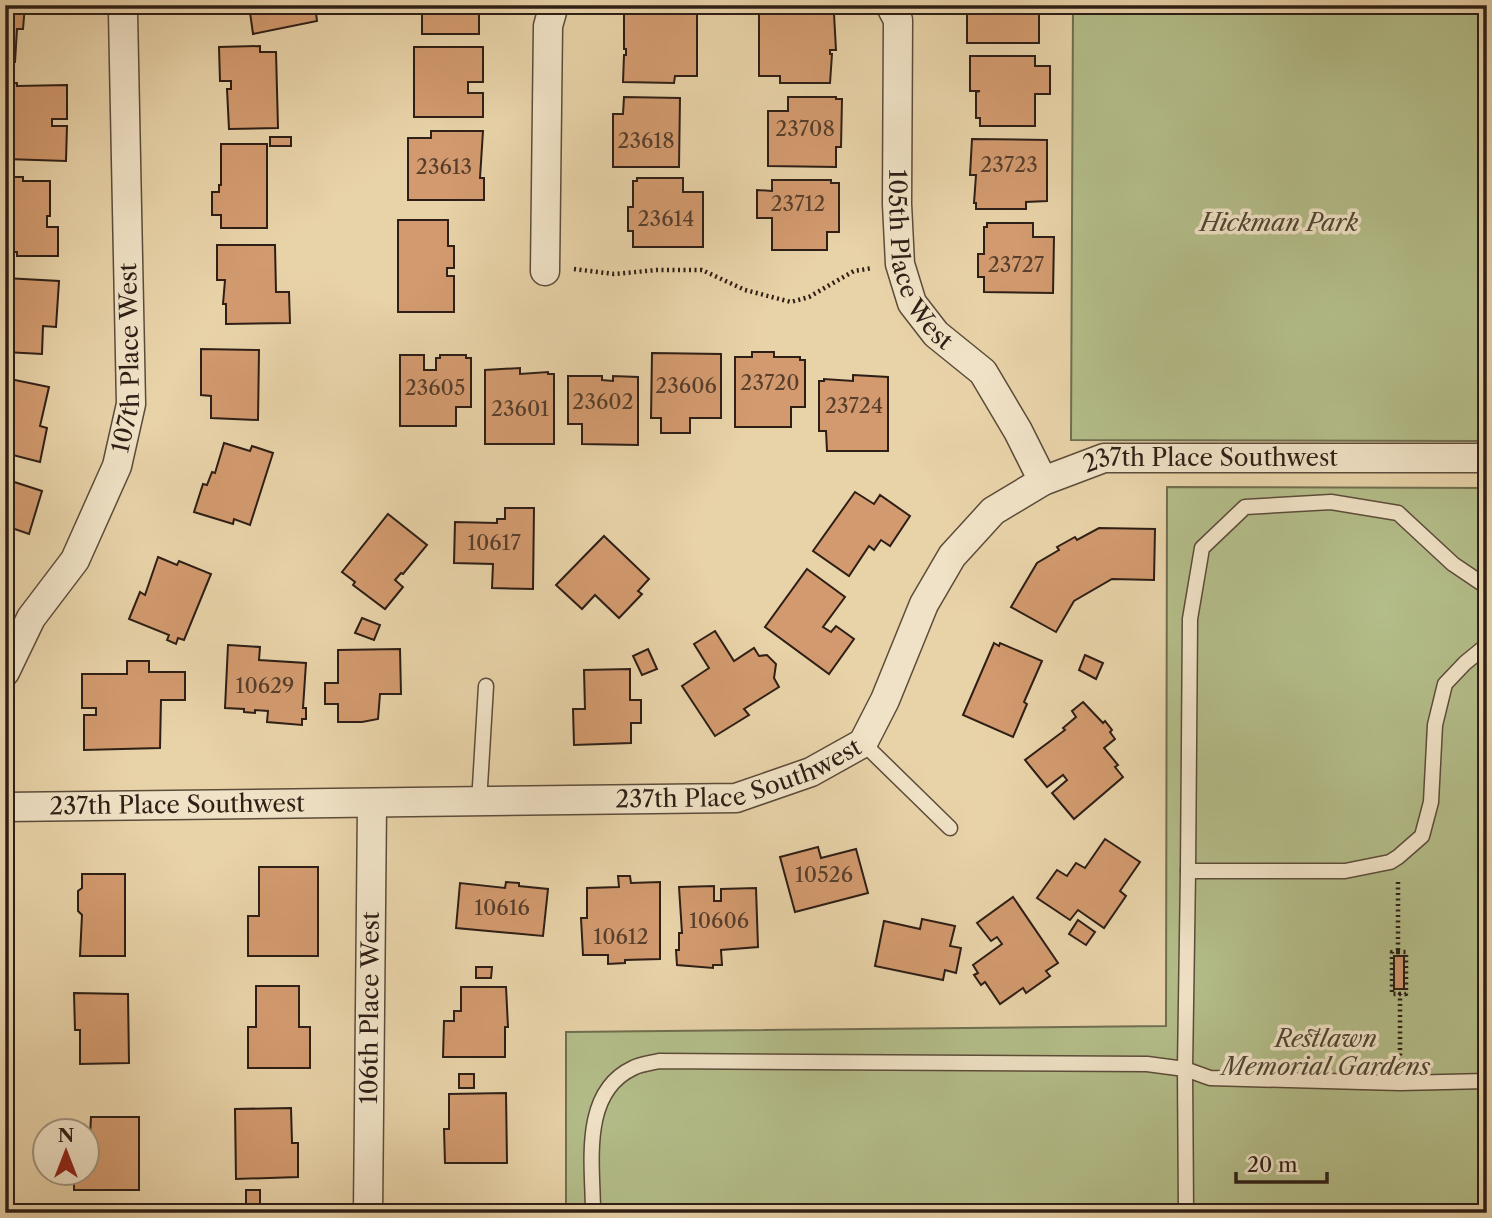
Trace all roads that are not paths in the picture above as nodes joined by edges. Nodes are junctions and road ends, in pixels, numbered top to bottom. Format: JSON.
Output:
{"nodes":[{"id":1,"x":554,"y":5,"type":"edge"},
{"id":2,"x":890,"y":5,"type":"edge"},
{"id":3,"x":123,"y":13,"type":"dead end"},
{"id":4,"x":545,"y":268,"type":"road end"},
{"id":5,"x":1487,"y":458,"type":"edge"},
{"id":6,"x":1043,"y":481,"type":"junction"},
{"id":7,"x":1487,"y":587,"type":"edge"},
{"id":8,"x":1487,"y":645,"type":"edge"},
{"id":9,"x":5,"y":672,"type":"edge"},
{"id":10,"x":486,"y":686,"type":"dead end"},
{"id":11,"x":863,"y":743,"type":"junction"},
{"id":12,"x":480,"y":803,"type":"junction"},
{"id":13,"x":372,"y":804,"type":"junction"},
{"id":14,"x":5,"y":807,"type":"edge"},
{"id":15,"x":950,"y":828,"type":"dead end"},
{"id":16,"x":1188,"y":871,"type":"junction"},
{"id":17,"x":1185,"y":1069,"type":"junction"},
{"id":18,"x":1487,"y":1081,"type":"edge"},
{"id":19,"x":369,"y":1213,"type":"edge"},
{"id":20,"x":593,"y":1213,"type":"edge"},
{"id":21,"x":1186,"y":1213,"type":"edge"}],
"edges":[{"from":1,"to":4,"type":"street"},
{"from":2,"to":6,"type":"street","name":"105th Place West"},
{"from":3,"to":9,"type":"street","name":"107th Place West"},
{"from":5,"to":6,"type":"street","name":"237th Place Southwest"},
{"from":6,"to":11,"type":"street","name":"237th Place Southwest"},
{"from":7,"to":16,"type":"lane"},
{"from":8,"to":16,"type":"lane"},
{"from":10,"to":12,"type":"lane"},
{"from":11,"to":12,"type":"street","name":"237th Place Southwest"},
{"from":11,"to":15,"type":"lane"},
{"from":12,"to":13,"type":"street","name":"237th Place Southwest"},
{"from":13,"to":14,"type":"street","name":"237th Place Southwest"},
{"from":13,"to":19,"type":"street","name":"106th Place West"},
{"from":16,"to":17,"type":"lane"},
{"from":17,"to":18,"type":"lane"},
{"from":17,"to":20,"type":"lane"},
{"from":17,"to":21,"type":"lane"}]}
